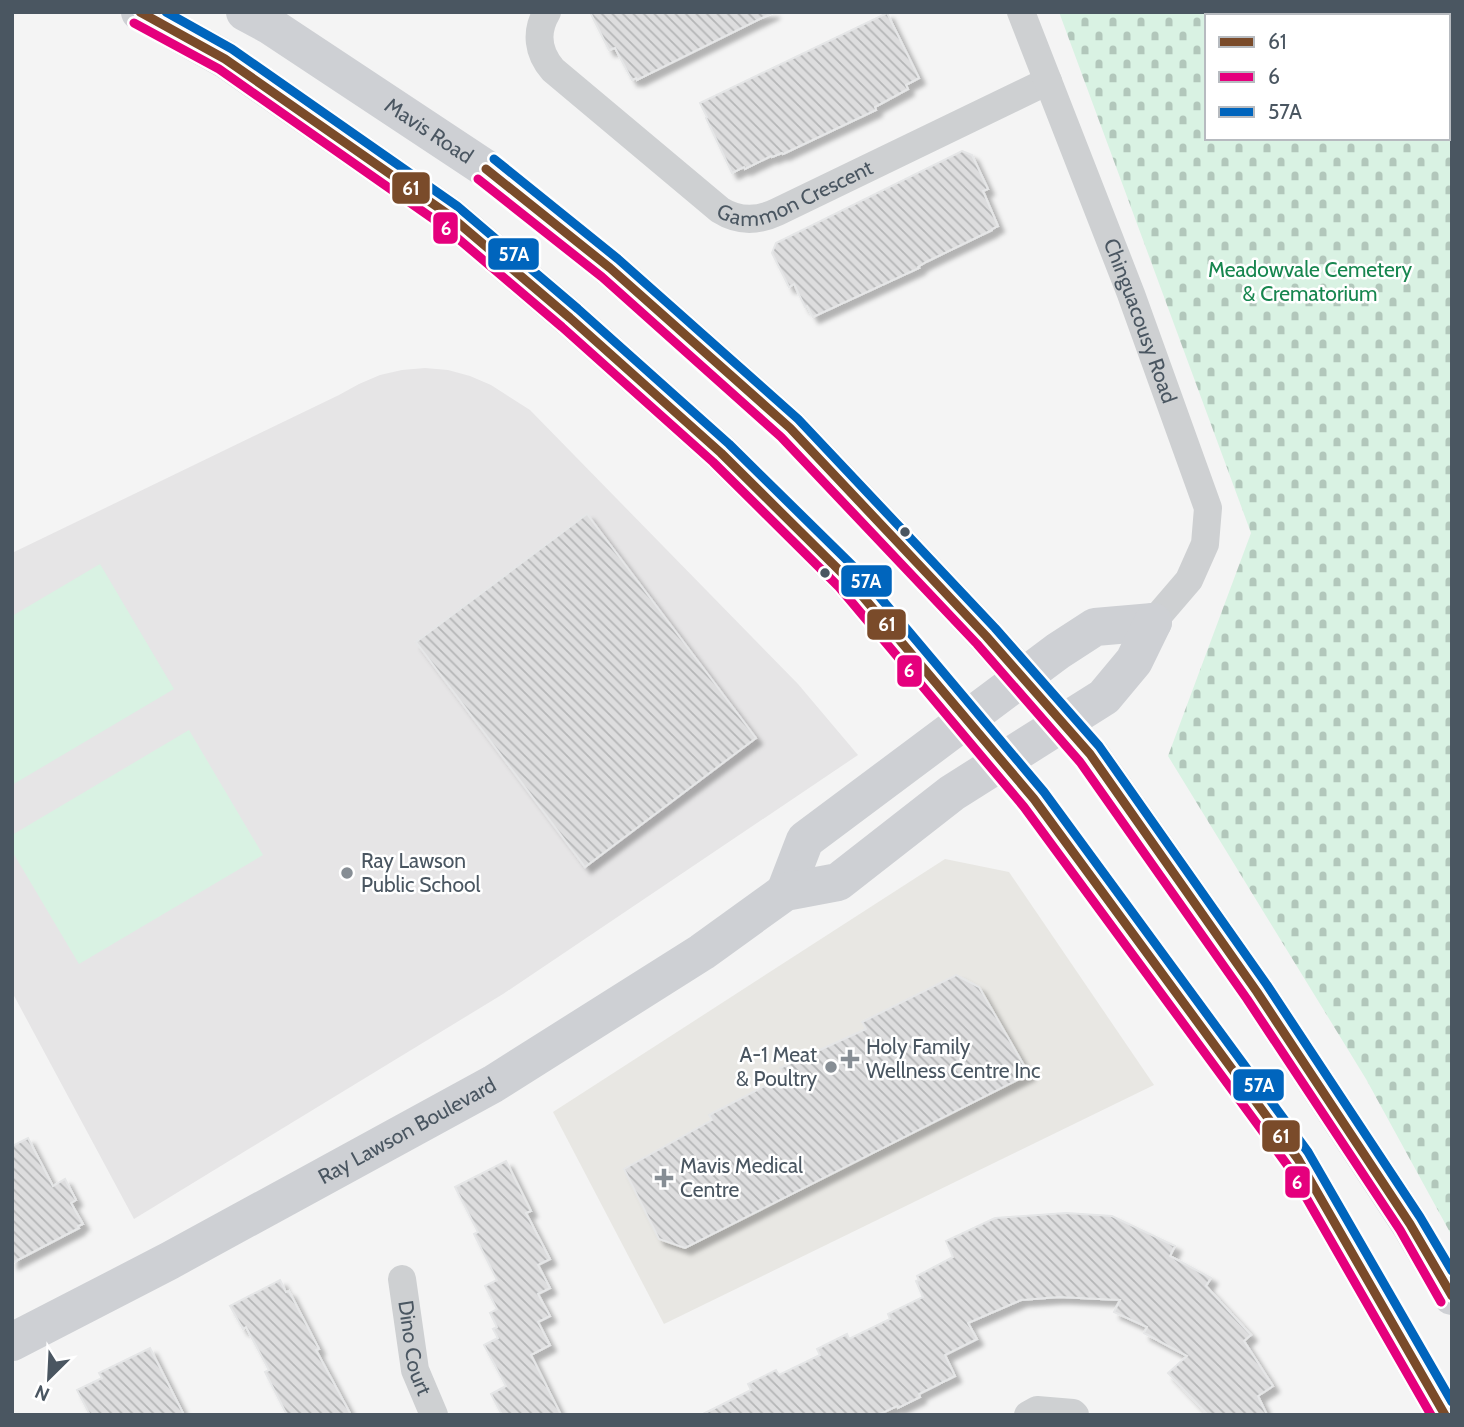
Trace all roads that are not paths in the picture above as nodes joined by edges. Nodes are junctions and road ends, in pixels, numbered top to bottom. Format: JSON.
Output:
{"nodes":[{"id":1,"x":140,"y":12,"type":"edge"},
{"id":2,"x":245,"y":12,"type":"edge"},
{"id":3,"x":547,"y":12,"type":"edge"},
{"id":4,"x":1021,"y":12,"type":"edge"},
{"id":5,"x":1048,"y":80,"type":"junction"},
{"id":6,"x":1153,"y":622,"type":"junction"},
{"id":7,"x":1023,"y":678,"type":"junction"},
{"id":8,"x":967,"y":720,"type":"junction"},
{"id":9,"x":1063,"y":723,"type":"junction"},
{"id":10,"x":1002,"y":761,"type":"junction"},
{"id":11,"x":785,"y":892,"type":"junction"},
{"id":12,"x":402,"y":1279,"type":"dead end"},
{"id":13,"x":1452,"y":1296,"type":"edge"},
{"id":14,"x":12,"y":1342,"type":"edge"},
{"id":15,"x":434,"y":1415,"type":"edge"},
{"id":16,"x":1028,"y":1415,"type":"edge"},
{"id":17,"x":1076,"y":1415,"type":"edge"},
{"id":18,"x":1445,"y":1415,"type":"edge"}],
"edges":[{"from":1,"to":8,"type":"main road"},
{"from":2,"to":7,"type":"main road","name":"Mavis Road"},
{"from":3,"to":5,"type":"street","name":"Gammon Crescent"},
{"from":4,"to":5,"type":"street","name":"Chinguacousy Road"},
{"from":5,"to":6,"type":"street","name":"Chinguacousy Road"},
{"from":6,"to":7,"type":"main road"},
{"from":6,"to":9,"type":"main road","name":"Ray Lawson Boulevard"},
{"from":7,"to":8,"type":"main road"},
{"from":7,"to":9,"type":"main road","name":"Mavis Road"},
{"from":8,"to":10,"type":"main road"},
{"from":8,"to":11,"type":"main road"},
{"from":9,"to":10,"type":"main road","name":"Ray Lawson Boulevard"},
{"from":9,"to":13,"type":"main road","name":"Mavis Road"},
{"from":10,"to":11,"type":"main road","name":"Ray Lawson Boulevard"},
{"from":10,"to":18,"type":"main road"},
{"from":11,"to":14,"type":"main road","name":"Ray Lawson Boulevard"},
{"from":12,"to":15,"type":"street","name":"Dino Court"},
{"from":16,"to":17,"type":"street"}]}
